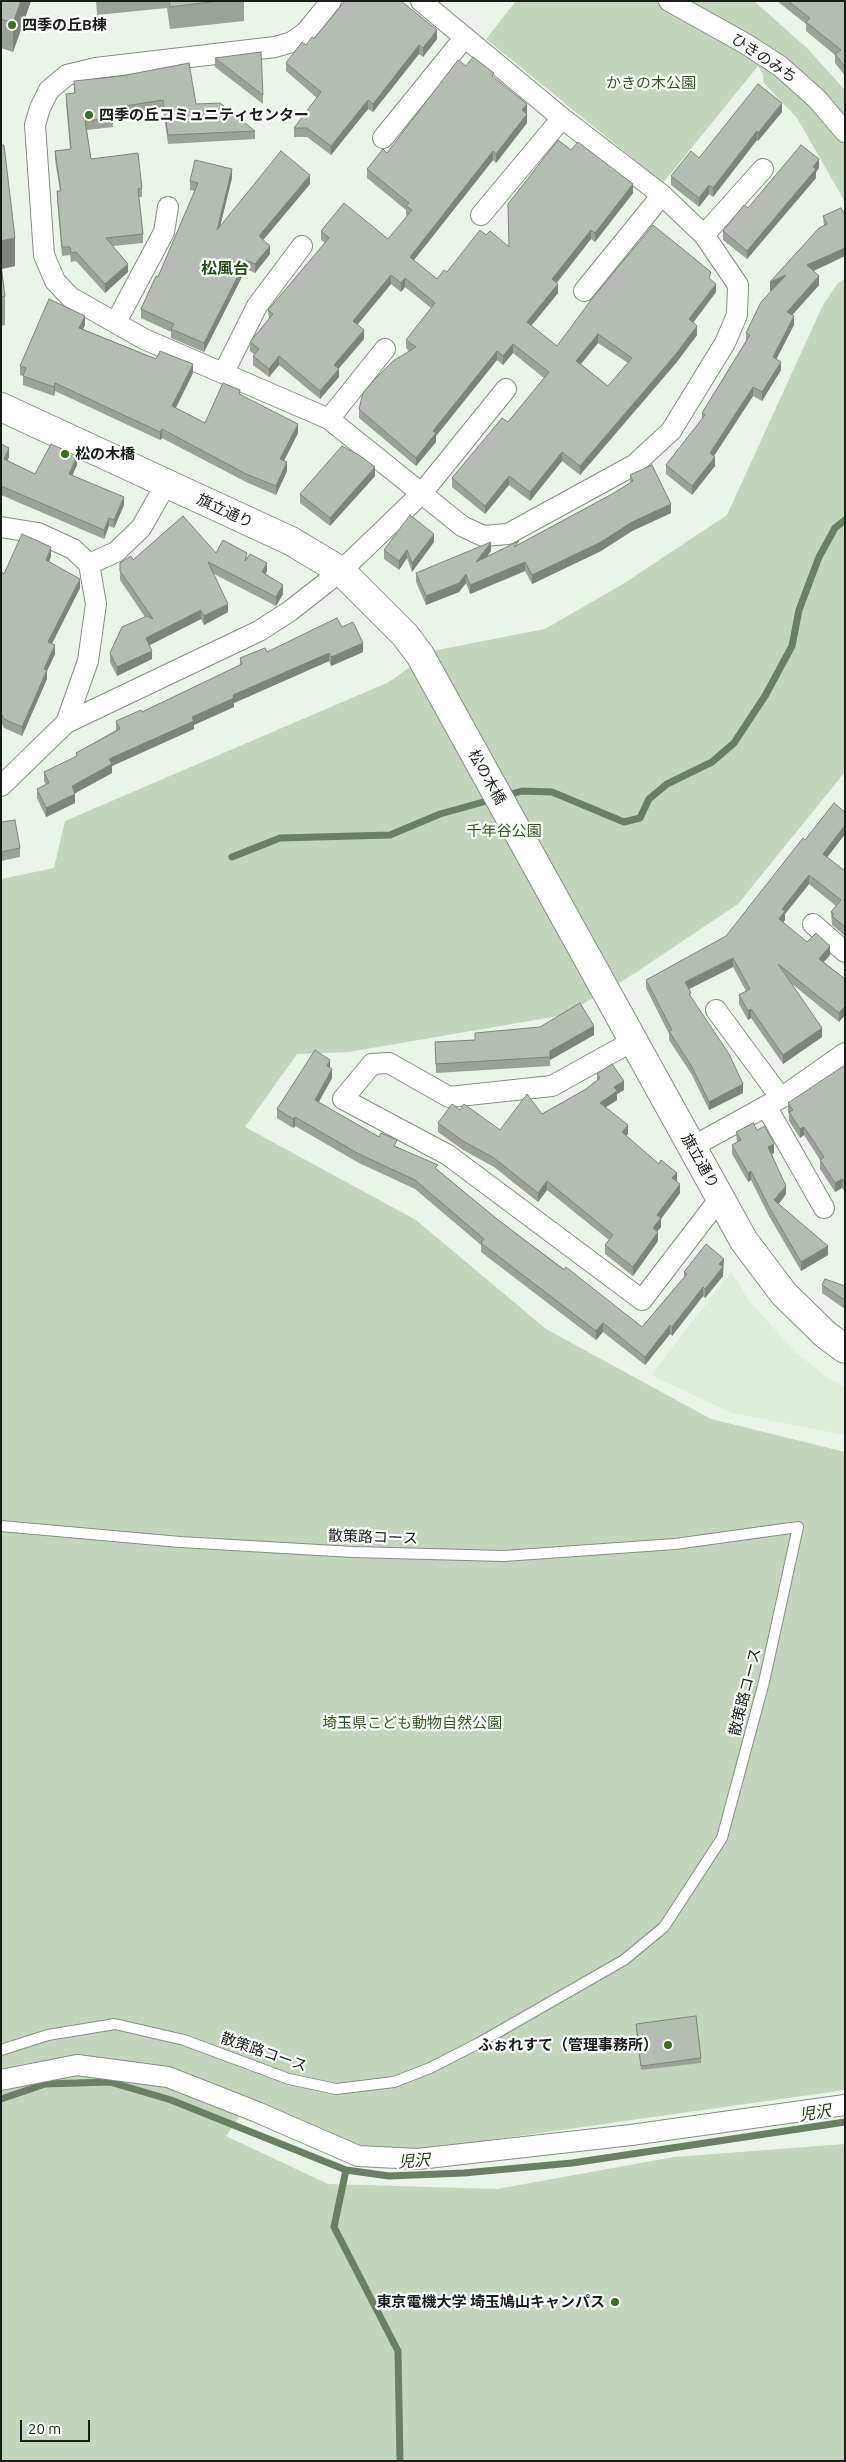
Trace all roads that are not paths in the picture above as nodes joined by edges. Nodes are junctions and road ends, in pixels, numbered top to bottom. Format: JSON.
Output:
{"nodes":[{"id":1,"x":331,"y":1,"type":"edge"},
{"id":2,"x":669,"y":1,"type":"edge"},
{"id":3,"x":422,"y":2,"type":"edge"},
{"id":4,"x":465,"y":37,"type":"junction"},
{"id":5,"x":562,"y":118,"type":"junction"},
{"id":6,"x":845,"y":132,"type":"edge"},
{"id":7,"x":383,"y":138,"type":"dead end"},
{"id":8,"x":763,"y":169,"type":"dead end"},
{"id":9,"x":662,"y":195,"type":"junction"},
{"id":10,"x":168,"y":206,"type":"dead end"},
{"id":11,"x":482,"y":215,"type":"dead end"},
{"id":12,"x":704,"y":235,"type":"junction"},
{"id":13,"x":302,"y":246,"type":"dead end"},
{"id":14,"x":584,"y":291,"type":"dead end"},
{"id":15,"x":116,"y":322,"type":"junction"},
{"id":16,"x":385,"y":349,"type":"dead end"},
{"id":17,"x":224,"y":372,"type":"junction"},
{"id":18,"x":506,"y":389,"type":"dead end"},
{"id":19,"x":1,"y":407,"type":"edge"},
{"id":20,"x":329,"y":418,"type":"junction"},
{"id":21,"x":166,"y":484,"type":"junction"},
{"id":22,"x":422,"y":492,"type":"junction"},
{"id":23,"x":2,"y":529,"type":"edge"},
{"id":24,"x":88,"y":564,"type":"junction"},
{"id":25,"x":341,"y":571,"type":"junction"},
{"id":26,"x":420,"y":655,"type":"joint"},
{"id":27,"x":66,"y":722,"type":"junction"},
{"id":28,"x":1,"y":786,"type":"edge"},
{"id":29,"x":813,"y":924,"type":"dead end"},
{"id":30,"x":584,"y":952,"type":"joint"},
{"id":31,"x":845,"y":952,"type":"edge"},
{"id":32,"x":716,"y":1010,"type":"dead end"},
{"id":33,"x":634,"y":1041,"type":"junction"},
{"id":34,"x":845,"y":1053,"type":"edge"},
{"id":35,"x":774,"y":1102,"type":"junction"},
{"id":36,"x":692,"y":1148,"type":"junction"},
{"id":37,"x":720,"y":1198,"type":"junction"},
{"id":38,"x":824,"y":1208,"type":"dead end"},
{"id":39,"x":845,"y":1349,"type":"edge"},
{"id":40,"x":1,"y":1526,"type":"edge"},
{"id":41,"x":1,"y":2050,"type":"edge"},
{"id":42,"x":1,"y":2080,"type":"edge"},
{"id":43,"x":845,"y":2105,"type":"edge"}],
"edges":[{"from":1,"to":15,"type":"street"},
{"from":2,"to":6,"type":"street","name":"ひきのみち"},
{"from":3,"to":4,"type":"street"},
{"from":4,"to":5,"type":"street"},
{"from":4,"to":7,"type":"street"},
{"from":5,"to":9,"type":"street"},
{"from":5,"to":11,"type":"street"},
{"from":8,"to":12,"type":"street"},
{"from":9,"to":12,"type":"street"},
{"from":9,"to":14,"type":"street"},
{"from":10,"to":15,"type":"street"},
{"from":12,"to":22,"type":"street"},
{"from":13,"to":17,"type":"street"},
{"from":15,"to":17,"type":"street"},
{"from":16,"to":20,"type":"street"},
{"from":17,"to":20,"type":"street"},
{"from":18,"to":22,"type":"street"},
{"from":19,"to":21,"type":"street","name":"旗立通り"},
{"from":20,"to":22,"type":"street"},
{"from":21,"to":24,"type":"street"},
{"from":21,"to":25,"type":"street","name":"旗立通り"},
{"from":22,"to":25,"type":"street"},
{"from":23,"to":24,"type":"street"},
{"from":24,"to":27,"type":"street"},
{"from":25,"to":26,"type":"street","name":"旗立通り"},
{"from":25,"to":27,"type":"street"},
{"from":26,"to":30,"type":"street","name":"松の木橋"},
{"from":27,"to":28,"type":"street"},
{"from":29,"to":31,"type":"street"},
{"from":30,"to":33,"type":"street","name":"旗立通り"},
{"from":32,"to":35,"type":"street"},
{"from":33,"to":36,"type":"street","name":"旗立通り"},
{"from":33,"to":37,"type":"street"},
{"from":34,"to":35,"type":"street"},
{"from":35,"to":36,"type":"street"},
{"from":35,"to":38,"type":"street"},
{"from":36,"to":37,"type":"street","name":"旗立通り"},
{"from":37,"to":39,"type":"street","name":"旗立通り"},
{"from":40,"to":41,"type":"lane","name":"散策路コース"},
{"from":42,"to":43,"type":"street"}]}
